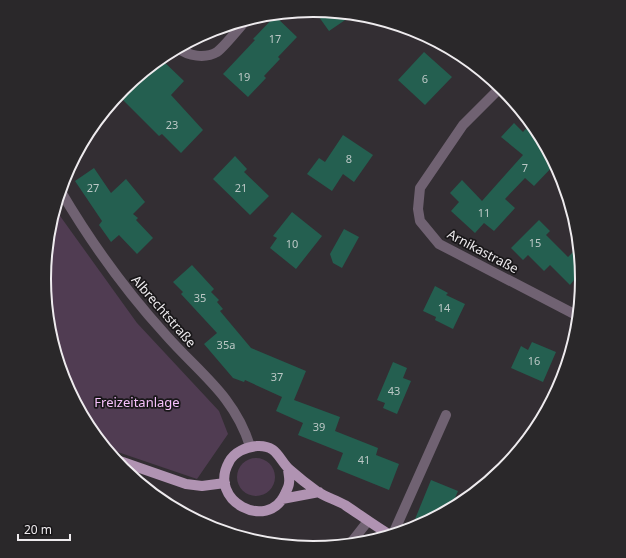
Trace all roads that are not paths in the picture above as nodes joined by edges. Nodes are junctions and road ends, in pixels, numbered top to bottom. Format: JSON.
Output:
{"nodes":[{"id":1,"x":239,"y":28,"type":"edge"},
{"id":2,"x":183,"y":52,"type":"edge"},
{"id":3,"x":496,"y":92,"type":"edge"},
{"id":4,"x":64,"y":197,"type":"edge"},
{"id":5,"x":573,"y":313,"type":"edge"},
{"id":6,"x":446,"y":415,"type":"dead end"},
{"id":7,"x":250,"y":446,"type":"junction"},
{"id":8,"x":127,"y":463,"type":"edge"},
{"id":9,"x":288,"y":468,"type":"junction"},
{"id":10,"x":224,"y":483,"type":"junction"},
{"id":11,"x":319,"y":492,"type":"junction"},
{"id":12,"x":282,"y":499,"type":"junction"},
{"id":13,"x":368,"y":521,"type":"junction"},
{"id":14,"x":395,"y":528,"type":"edge"},
{"id":15,"x":385,"y":531,"type":"edge"},
{"id":16,"x":355,"y":538,"type":"edge"}],
"edges":[{"from":1,"to":2,"type":"street"},
{"from":3,"to":5,"type":"street","name":"Arnikastraße"},
{"from":4,"to":7,"type":"street","name":"Albrechtstraße"},
{"from":6,"to":14,"type":"street"},
{"from":7,"to":9,"type":"main road"},
{"from":7,"to":10,"type":"main road"},
{"from":8,"to":10,"type":"main road"},
{"from":9,"to":11,"type":"main road"},
{"from":9,"to":12,"type":"main road"},
{"from":10,"to":12,"type":"main road"},
{"from":11,"to":12,"type":"main road"},
{"from":11,"to":13,"type":"main road"},
{"from":13,"to":15,"type":"main road"},
{"from":13,"to":16,"type":"street"}]}
